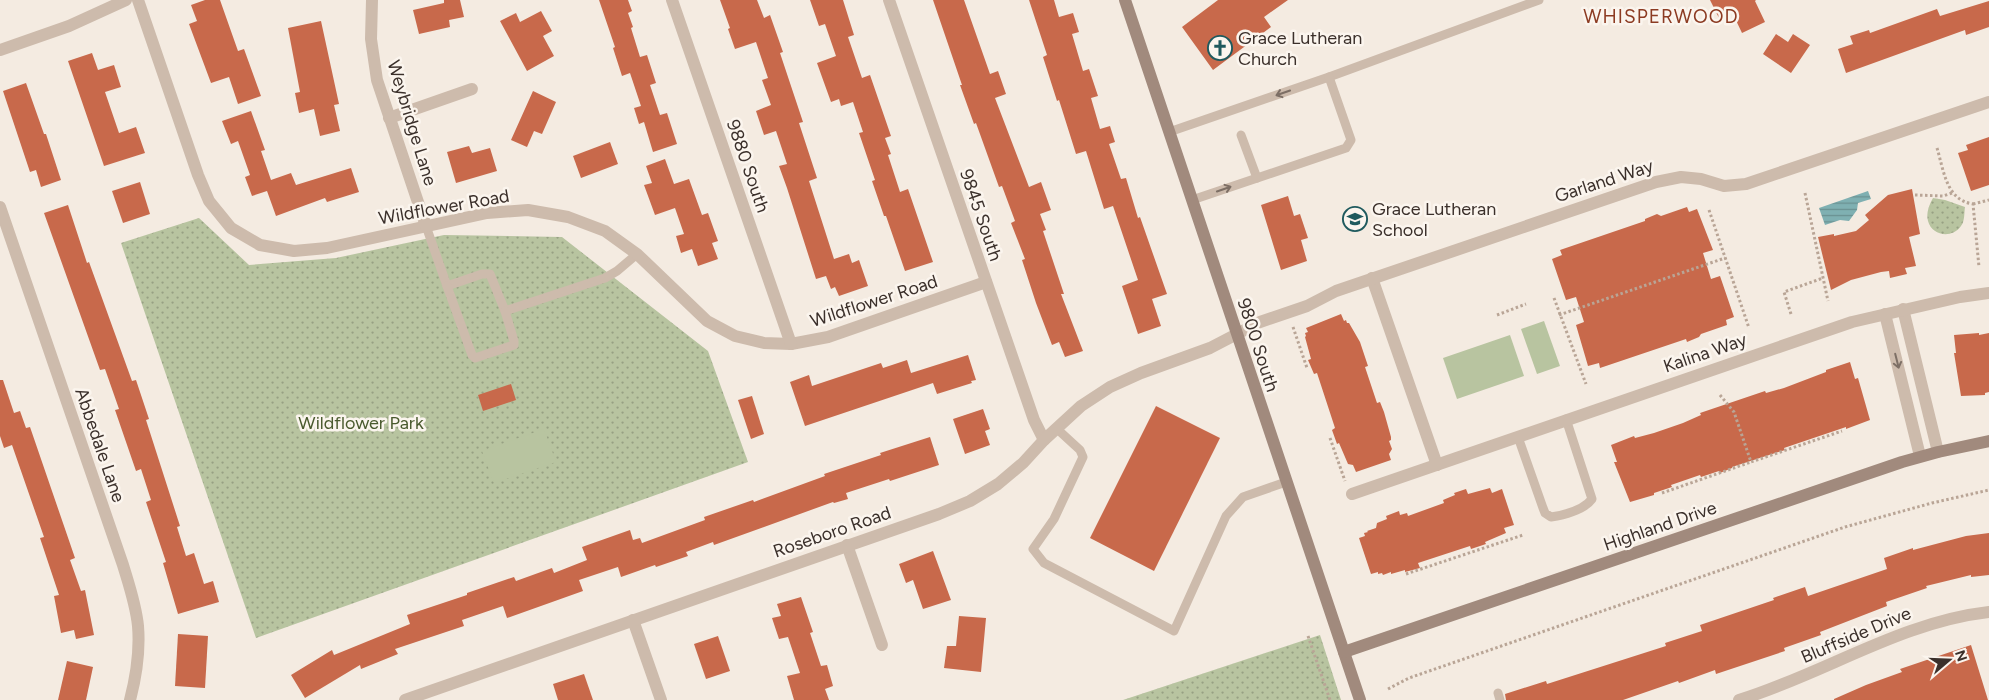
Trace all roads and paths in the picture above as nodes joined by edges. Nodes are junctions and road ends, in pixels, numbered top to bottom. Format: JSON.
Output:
{"nodes":[{"id":1,"x":126,"y":0,"type":"edge"},
{"id":2,"x":138,"y":0,"type":"edge"},
{"id":3,"x":372,"y":0,"type":"edge"},
{"id":4,"x":672,"y":0,"type":"edge"},
{"id":5,"x":889,"y":0,"type":"edge"},
{"id":6,"x":1125,"y":0,"type":"edge"},
{"id":7,"x":1540,"y":0,"type":"edge"},
{"id":8,"x":0,"y":50,"type":"edge"},
{"id":9,"x":1329,"y":77,"type":"junction"},
{"id":10,"x":472,"y":89,"type":"dead end"},
{"id":11,"x":1989,"y":102,"type":"edge"},
{"id":12,"x":389,"y":118,"type":"junction"},
{"id":13,"x":1169,"y":132,"type":"junction"},
{"id":14,"x":1241,"y":135,"type":"dead end"},
{"id":15,"x":1936,"y":148,"type":"dead end"},
{"id":16,"x":1257,"y":178,"type":"junction"},
{"id":17,"x":1805,"y":193,"type":"dead end"},
{"id":18,"x":1952,"y":193,"type":"junction"},
{"id":19,"x":1915,"y":195,"type":"dead end"},
{"id":20,"x":1192,"y":200,"type":"junction"},
{"id":21,"x":1989,"y":200,"type":"edge"},
{"id":22,"x":1973,"y":204,"type":"junction"},
{"id":23,"x":0,"y":207,"type":"edge"},
{"id":24,"x":1708,"y":210,"type":"dead end"},
{"id":25,"x":426,"y":226,"type":"junction"},
{"id":26,"x":637,"y":254,"type":"junction"},
{"id":27,"x":1725,"y":258,"type":"junction"},
{"id":28,"x":1979,"y":267,"type":"dead end"},
{"id":29,"x":1372,"y":278,"type":"junction"},
{"id":30,"x":1823,"y":278,"type":"junction"},
{"id":31,"x":986,"y":282,"type":"junction"},
{"id":32,"x":447,"y":286,"type":"junction"},
{"id":33,"x":1989,"y":293,"type":"edge"},
{"id":34,"x":1554,"y":298,"type":"dead end"},
{"id":35,"x":1828,"y":301,"type":"dead end"},
{"id":36,"x":1526,"y":304,"type":"dead end"},
{"id":37,"x":1903,"y":309,"type":"junction"},
{"id":38,"x":505,"y":311,"type":"junction"},
{"id":39,"x":1791,"y":314,"type":"dead end"},
{"id":40,"x":1885,"y":314,"type":"junction"},
{"id":41,"x":1497,"y":315,"type":"dead end"},
{"id":42,"x":1559,"y":315,"type":"junction"},
{"id":43,"x":1293,"y":327,"type":"dead end"},
{"id":44,"x":1749,"y":328,"type":"dead end"},
{"id":45,"x":1237,"y":335,"type":"junction"},
{"id":46,"x":791,"y":344,"type":"junction"},
{"id":47,"x":1307,"y":368,"type":"dead end"},
{"id":48,"x":1586,"y":384,"type":"dead end"},
{"id":49,"x":1720,"y":395,"type":"dead end"},
{"id":50,"x":1566,"y":419,"type":"junction"},
{"id":51,"x":1056,"y":428,"type":"junction"},
{"id":52,"x":1842,"y":431,"type":"dead end"},
{"id":53,"x":1518,"y":437,"type":"junction"},
{"id":54,"x":1330,"y":438,"type":"dead end"},
{"id":55,"x":1044,"y":440,"type":"junction"},
{"id":56,"x":1989,"y":441,"type":"edge"},
{"id":57,"x":1938,"y":452,"type":"junction"},
{"id":58,"x":1920,"y":456,"type":"junction"},
{"id":59,"x":1751,"y":462,"type":"junction"},
{"id":60,"x":1437,"y":465,"type":"junction"},
{"id":61,"x":1345,"y":481,"type":"dead end"},
{"id":62,"x":1286,"y":482,"type":"junction"},
{"id":63,"x":1989,"y":490,"type":"edge"},
{"id":64,"x":1662,"y":493,"type":"dead end"},
{"id":65,"x":1352,"y":494,"type":"dead end"},
{"id":66,"x":1523,"y":535,"type":"dead end"},
{"id":67,"x":847,"y":546,"type":"junction"},
{"id":68,"x":1406,"y":574,"type":"dead end"},
{"id":69,"x":1989,"y":612,"type":"edge"},
{"id":70,"x":634,"y":620,"type":"junction"},
{"id":71,"x":1308,"y":636,"type":"dead end"},
{"id":72,"x":882,"y":645,"type":"dead end"},
{"id":73,"x":1344,"y":652,"type":"junction"},
{"id":74,"x":1388,"y":689,"type":"dead end"},
{"id":75,"x":419,"y":697,"type":"edge"},
{"id":76,"x":130,"y":700,"type":"edge"},
{"id":77,"x":405,"y":700,"type":"edge"},
{"id":78,"x":661,"y":700,"type":"edge"},
{"id":79,"x":1330,"y":700,"type":"edge"},
{"id":80,"x":1360,"y":700,"type":"edge"},
{"id":81,"x":1739,"y":700,"type":"edge"}],
"edges":[{"from":1,"to":8,"type":"street"},
{"from":2,"to":25,"type":"street","name":"Wildflower Road"},
{"from":3,"to":12,"type":"street","name":"Weybridge Lane"},
{"from":4,"to":46,"type":"street","name":"9880 South"},
{"from":5,"to":31,"type":"street","name":"9845 South"},
{"from":6,"to":13,"type":"street","name":"9800 South"},
{"from":7,"to":9,"type":"lane"},
{"from":9,"to":13,"type":"lane","one_way":true},
{"from":9,"to":16,"type":"lane"},
{"from":10,"to":12,"type":"street"},
{"from":11,"to":29,"type":"street","name":"Garland Way"},
{"from":12,"to":25,"type":"street","name":"Weybridge Lane"},
{"from":13,"to":20,"type":"street","name":"9800 South"},
{"from":14,"to":16,"type":"lane"},
{"from":15,"to":18,"type":"path"},
{"from":20,"to":16,"type":"lane","one_way":true},
{"from":17,"to":30,"type":"path"},
{"from":18,"to":19,"type":"path"},
{"from":18,"to":22,"type":"path"},
{"from":20,"to":45,"type":"street","name":"9800 South"},
{"from":21,"to":22,"type":"path"},
{"from":22,"to":28,"type":"path"},
{"from":23,"to":76,"type":"street","name":"Abbedale Lane"},
{"from":24,"to":27,"type":"path"},
{"from":25,"to":26,"type":"street","name":"Wildflower Road"},
{"from":25,"to":32,"type":"lane"},
{"from":26,"to":38,"type":"lane"},
{"from":26,"to":46,"type":"street","name":"Wildflower Road"},
{"from":27,"to":42,"type":"path"},
{"from":27,"to":44,"type":"path"},
{"from":29,"to":45,"type":"street","name":"Garland Way"},
{"from":29,"to":60,"type":"street"},
{"from":30,"to":35,"type":"path"},
{"from":30,"to":39,"type":"path"},
{"from":31,"to":46,"type":"street","name":"Wildflower Road"},
{"from":31,"to":55,"type":"street","name":"9845 South"},
{"from":32,"to":38,"type":"lane"},
{"from":32,"to":38,"type":"lane"},
{"from":33,"to":37,"type":"street","name":"Kalina Way"},
{"from":34,"to":42,"type":"path"},
{"from":36,"to":41,"type":"path"},
{"from":37,"to":40,"type":"street","name":"Kalina Way"},
{"from":37,"to":57,"type":"street"},
{"from":40,"to":50,"type":"street","name":"Kalina Way"},
{"from":40,"to":58,"type":"street","one_way":true},
{"from":42,"to":48,"type":"path"},
{"from":43,"to":47,"type":"path"},
{"from":45,"to":51,"type":"street","name":"Roseboro Road"},
{"from":45,"to":62,"type":"street","name":"9800 South"},
{"from":49,"to":59,"type":"path"},
{"from":50,"to":53,"type":"street","name":"Kalina Way"},
{"from":50,"to":53,"type":"lane"},
{"from":51,"to":55,"type":"street","name":"Roseboro Road"},
{"from":51,"to":62,"type":"lane"},
{"from":52,"to":59,"type":"path"},
{"from":53,"to":60,"type":"street","name":"Kalina Way"},
{"from":54,"to":61,"type":"path"},
{"from":55,"to":67,"type":"street","name":"Roseboro Road"},
{"from":56,"to":57,"type":"street","name":"Highland Drive"},
{"from":57,"to":58,"type":"street","name":"Highland Drive"},
{"from":58,"to":73,"type":"street","name":"Highland Drive"},
{"from":59,"to":64,"type":"path"},
{"from":60,"to":65,"type":"street","name":"Kalina Way"},
{"from":62,"to":73,"type":"street","name":"9800 South"},
{"from":63,"to":74,"type":"path"},
{"from":66,"to":68,"type":"path"},
{"from":67,"to":70,"type":"street","name":"Roseboro Road"},
{"from":67,"to":72,"type":"street"},
{"from":69,"to":81,"type":"street","name":"Bluffside Drive"},
{"from":70,"to":75,"type":"street","name":"Roseboro Road"},
{"from":70,"to":78,"type":"street"},
{"from":71,"to":79,"type":"path"},
{"from":73,"to":80,"type":"street","name":"9800 South"},
{"from":75,"to":77,"type":"street","name":"Roseboro Road"}]}
